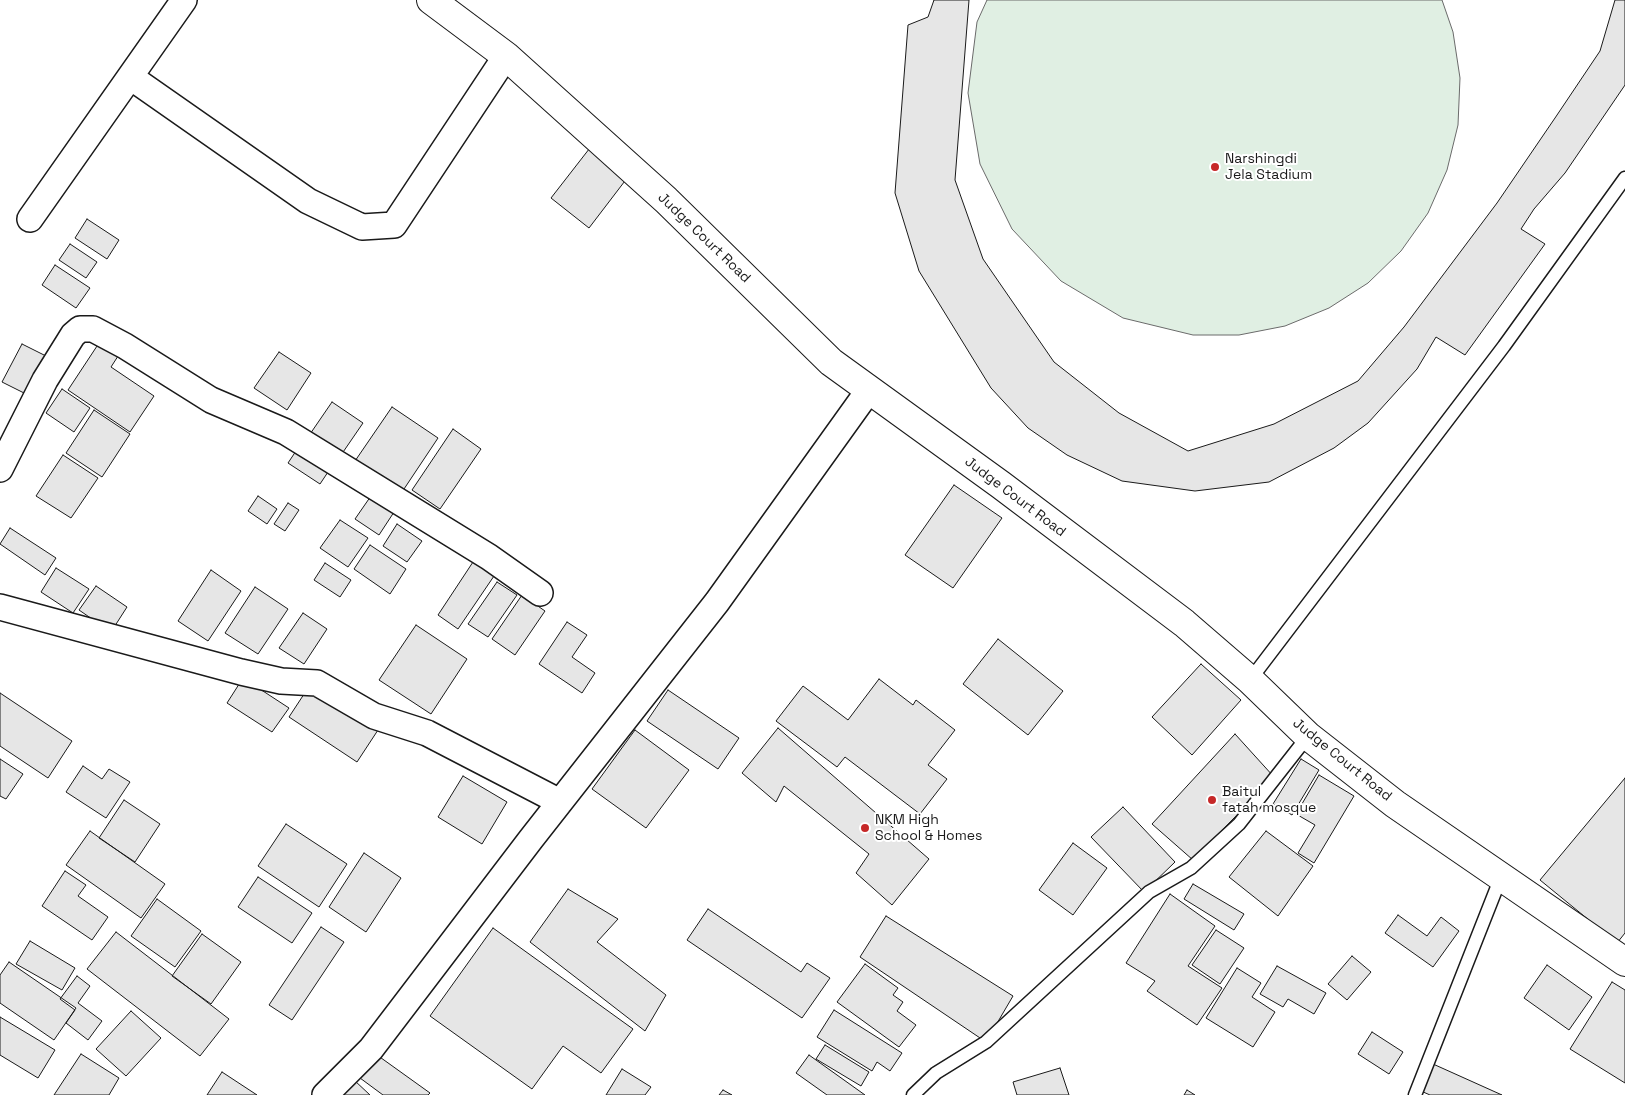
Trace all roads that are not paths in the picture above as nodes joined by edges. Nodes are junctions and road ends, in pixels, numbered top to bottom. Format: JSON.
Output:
{"nodes":[{"id":1,"x":184,"y":0,"type":"edge"},
{"id":2,"x":430,"y":0,"type":"edge"},
{"id":3,"x":506,"y":56,"type":"junction"},
{"id":4,"x":132,"y":78,"type":"junction"},
{"id":5,"x":1625,"y":178,"type":"edge"},
{"id":6,"x":30,"y":220,"type":"dead end"},
{"id":7,"x":869,"y":390,"type":"junction"},
{"id":8,"x":0,"y":469,"type":"edge"},
{"id":9,"x":540,"y":594,"type":"dead end"},
{"id":10,"x":0,"y":607,"type":"edge"},
{"id":11,"x":1250,"y":680,"type":"junction"},
{"id":12,"x":1308,"y":736,"type":"junction"},
{"id":13,"x":560,"y":802,"type":"junction"},
{"id":14,"x":1501,"y":877,"type":"junction"},
{"id":15,"x":1625,"y":962,"type":"edge"},
{"id":16,"x":325,"y":1095,"type":"edge"},
{"id":17,"x":914,"y":1095,"type":"edge"},
{"id":18,"x":1414,"y":1095,"type":"edge"}],
"edges":[{"from":1,"to":4,"type":"street"},
{"from":2,"to":3,"type":"street","name":"Judge Court Road"},
{"from":3,"to":4,"type":"street"},
{"from":3,"to":7,"type":"street","name":"Judge Court Road"},
{"from":4,"to":6,"type":"street"},
{"from":5,"to":11,"type":"lane"},
{"from":7,"to":11,"type":"street","name":"Judge Court Road"},
{"from":7,"to":13,"type":"street"},
{"from":8,"to":9,"type":"street"},
{"from":10,"to":13,"type":"street"},
{"from":11,"to":12,"type":"street","name":"Judge Court Road"},
{"from":12,"to":14,"type":"street","name":"Judge Court Road"},
{"from":12,"to":17,"type":"lane"},
{"from":13,"to":16,"type":"street"},
{"from":14,"to":15,"type":"street","name":"Judge Court Road"},
{"from":14,"to":18,"type":"lane"}]}
